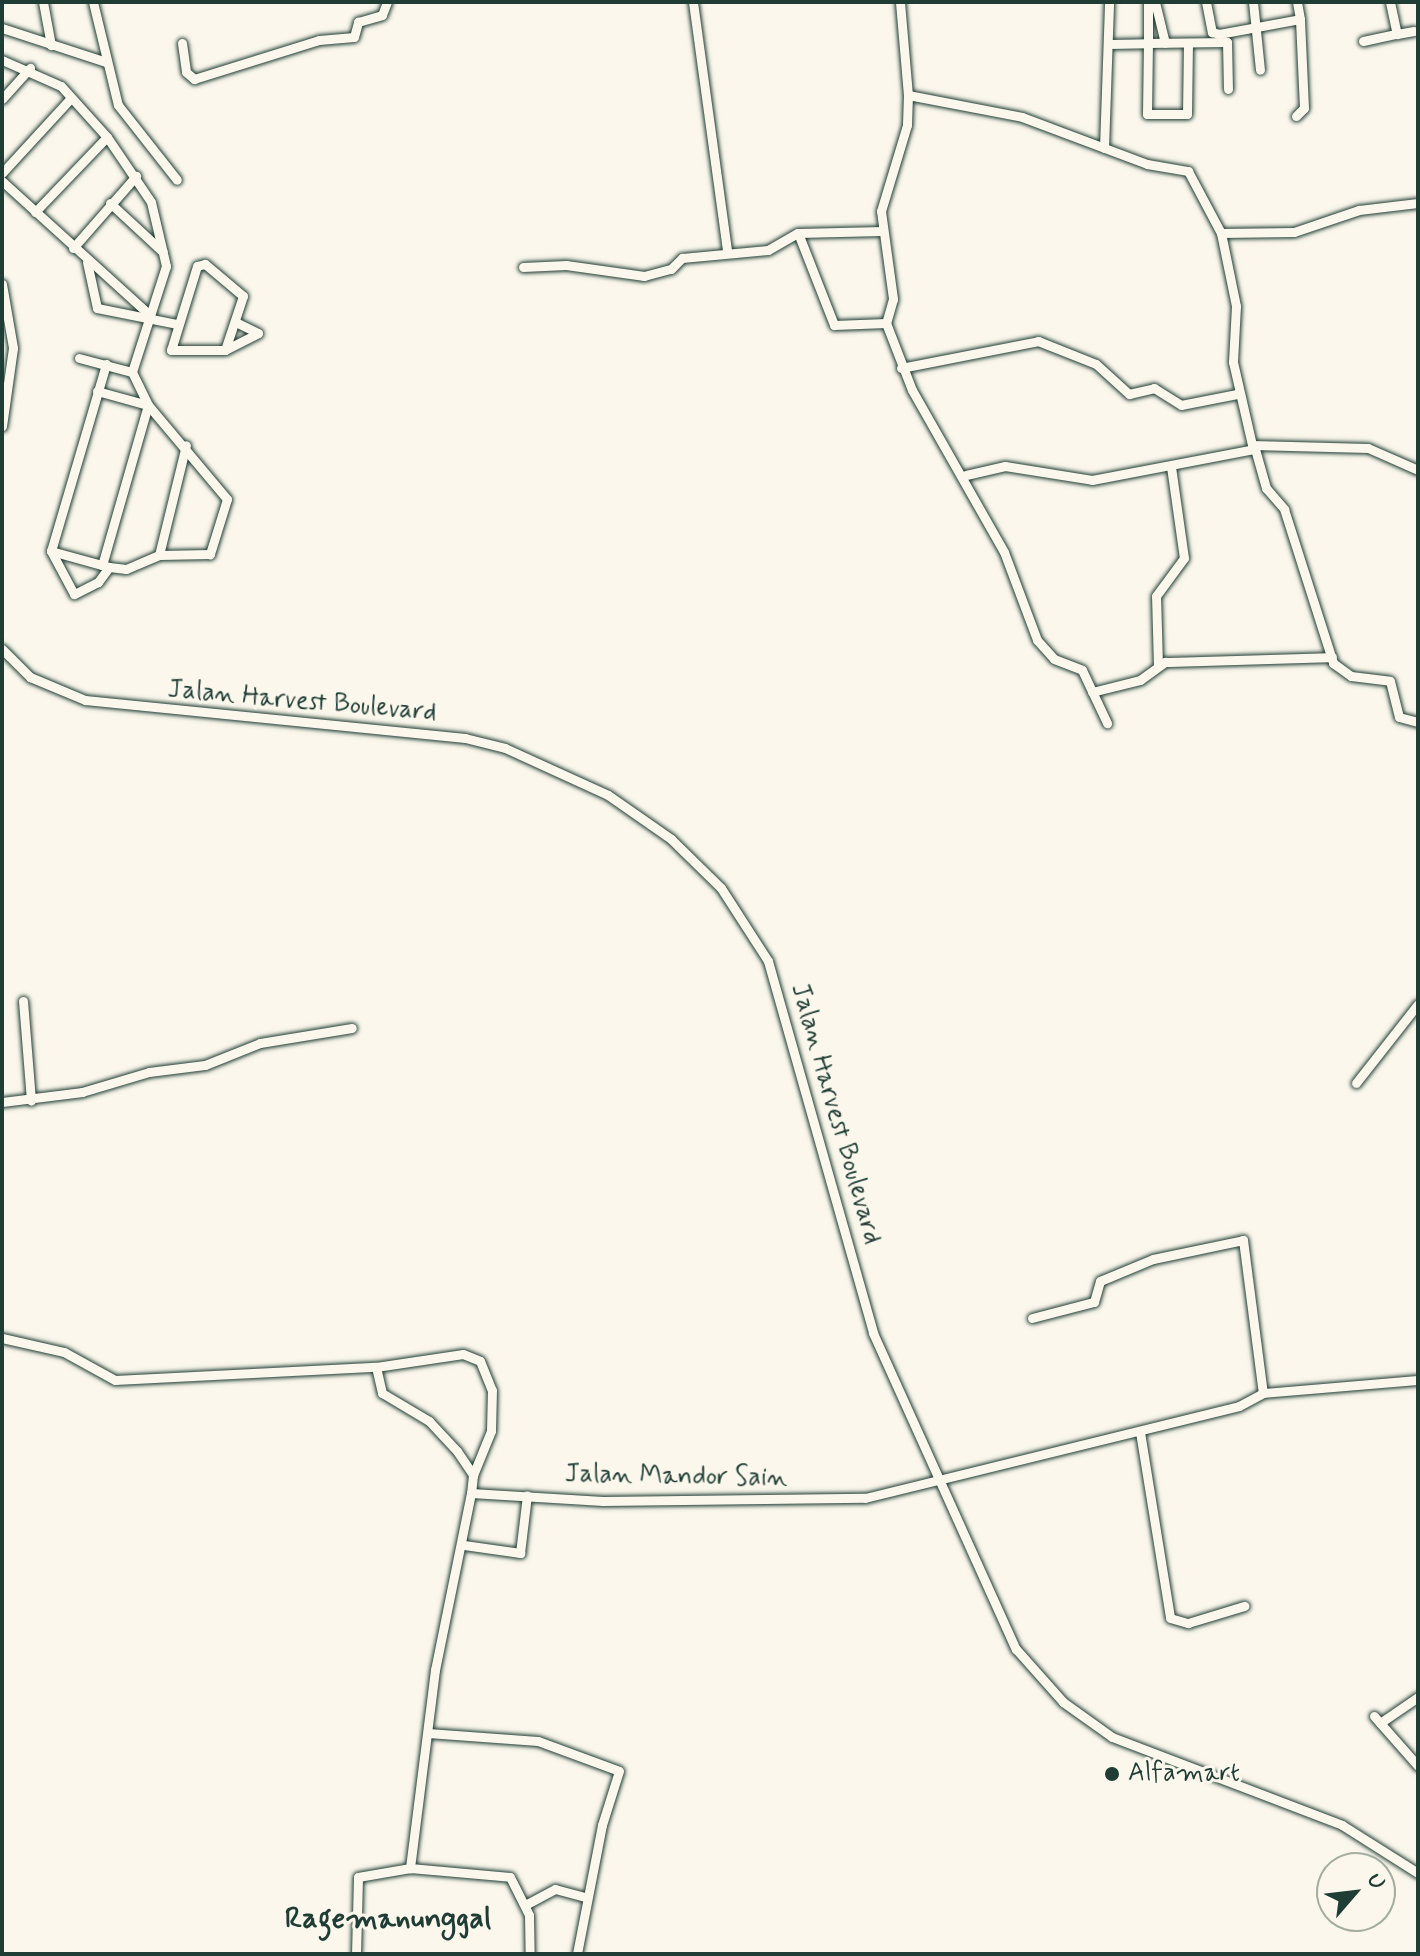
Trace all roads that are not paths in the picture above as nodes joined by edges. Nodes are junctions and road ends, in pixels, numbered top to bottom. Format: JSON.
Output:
{"nodes":[{"id":1,"x":43,"y":2,"type":"edge"},
{"id":2,"x":93,"y":2,"type":"edge"},
{"id":3,"x":387,"y":2,"type":"edge"},
{"id":4,"x":693,"y":2,"type":"edge"},
{"id":5,"x":900,"y":2,"type":"edge"},
{"id":6,"x":1109,"y":2,"type":"edge"},
{"id":7,"x":1148,"y":2,"type":"edge"},
{"id":8,"x":1155,"y":2,"type":"edge"},
{"id":9,"x":1206,"y":2,"type":"edge"},
{"id":10,"x":1253,"y":2,"type":"edge"},
{"id":11,"x":1297,"y":2,"type":"edge"},
{"id":12,"x":1390,"y":2,"type":"edge"},
{"id":13,"x":1300,"y":19,"type":"junction"},
{"id":14,"x":1257,"y":25,"type":"junction"},
{"id":15,"x":2,"y":28,"type":"edge"},
{"id":16,"x":1414,"y":31,"type":"dead end"},
{"id":17,"x":1397,"y":34,"type":"junction"},
{"id":18,"x":1363,"y":41,"type":"dead end"},
{"id":19,"x":182,"y":43,"type":"dead end"},
{"id":20,"x":1148,"y":43,"type":"junction"},
{"id":21,"x":1165,"y":43,"type":"junction"},
{"id":22,"x":1188,"y":43,"type":"junction"},
{"id":23,"x":1109,"y":44,"type":"junction"},
{"id":24,"x":51,"y":45,"type":"junction"},
{"id":25,"x":2,"y":60,"type":"edge"},
{"id":26,"x":106,"y":62,"type":"junction"},
{"id":27,"x":30,"y":68,"type":"junction"},
{"id":28,"x":1260,"y":70,"type":"dead end"},
{"id":29,"x":1228,"y":89,"type":"dead end"},
{"id":30,"x":908,"y":95,"type":"junction"},
{"id":31,"x":71,"y":98,"type":"junction"},
{"id":32,"x":2,"y":99,"type":"edge"},
{"id":33,"x":1296,"y":116,"type":"dead end"},
{"id":34,"x":107,"y":137,"type":"junction"},
{"id":35,"x":1104,"y":148,"type":"junction"},
{"id":36,"x":2,"y":173,"type":"edge"},
{"id":37,"x":136,"y":176,"type":"junction"},
{"id":38,"x":177,"y":180,"type":"dead end"},
{"id":39,"x":2,"y":181,"type":"edge"},
{"id":40,"x":110,"y":203,"type":"junction"},
{"id":41,"x":1418,"y":203,"type":"edge"},
{"id":42,"x":35,"y":212,"type":"junction"},
{"id":43,"x":882,"y":231,"type":"junction"},
{"id":44,"x":798,"y":233,"type":"junction"},
{"id":45,"x":1221,"y":233,"type":"junction"},
{"id":46,"x":73,"y":248,"type":"junction"},
{"id":47,"x":727,"y":251,"type":"junction"},
{"id":48,"x":164,"y":253,"type":"junction"},
{"id":49,"x":87,"y":262,"type":"junction"},
{"id":50,"x":523,"y":267,"type":"dead end"},
{"id":51,"x":2,"y":284,"type":"edge"},
{"id":52,"x":150,"y":315,"type":"junction"},
{"id":53,"x":169,"y":321,"type":"junction"},
{"id":54,"x":235,"y":322,"type":"junction"},
{"id":55,"x":886,"y":323,"type":"junction"},
{"id":56,"x":225,"y":350,"type":"junction"},
{"id":57,"x":79,"y":358,"type":"dead end"},
{"id":58,"x":106,"y":364,"type":"junction"},
{"id":59,"x":901,"y":368,"type":"junction"},
{"id":60,"x":132,"y":372,"type":"junction"},
{"id":61,"x":97,"y":391,"type":"junction"},
{"id":62,"x":1237,"y":394,"type":"junction"},
{"id":63,"x":148,"y":405,"type":"junction"},
{"id":64,"x":2,"y":426,"type":"edge"},
{"id":65,"x":186,"y":445,"type":"junction"},
{"id":66,"x":1255,"y":449,"type":"junction"},
{"id":67,"x":1171,"y":467,"type":"junction"},
{"id":68,"x":1418,"y":470,"type":"edge"},
{"id":69,"x":966,"y":475,"type":"junction"},
{"id":70,"x":51,"y":551,"type":"junction"},
{"id":71,"x":159,"y":555,"type":"junction"},
{"id":72,"x":106,"y":566,"type":"junction"},
{"id":73,"x":2,"y":649,"type":"edge"},
{"id":74,"x":1332,"y":657,"type":"junction"},
{"id":75,"x":1158,"y":666,"type":"junction"},
{"id":76,"x":1092,"y":692,"type":"junction"},
{"id":77,"x":1418,"y":722,"type":"edge"},
{"id":78,"x":1107,"y":723,"type":"dead end"},
{"id":79,"x":23,"y":1001,"type":"dead end"},
{"id":80,"x":1418,"y":1004,"type":"edge"},
{"id":81,"x":352,"y":1028,"type":"dead end"},
{"id":82,"x":1356,"y":1083,"type":"dead end"},
{"id":83,"x":31,"y":1101,"type":"junction"},
{"id":84,"x":2,"y":1102,"type":"edge"},
{"id":85,"x":1032,"y":1318,"type":"dead end"},
{"id":86,"x":2,"y":1338,"type":"edge"},
{"id":87,"x":376,"y":1367,"type":"junction"},
{"id":88,"x":1418,"y":1380,"type":"edge"},
{"id":89,"x":1263,"y":1393,"type":"junction"},
{"id":90,"x":1140,"y":1432,"type":"junction"},
{"id":91,"x":473,"y":1475,"type":"junction"},
{"id":92,"x":938,"y":1485,"type":"junction"},
{"id":93,"x":471,"y":1493,"type":"junction"},
{"id":94,"x":527,"y":1495,"type":"junction"},
{"id":95,"x":464,"y":1545,"type":"junction"},
{"id":96,"x":1244,"y":1606,"type":"dead end"},
{"id":97,"x":1418,"y":1697,"type":"edge"},
{"id":98,"x":428,"y":1733,"type":"junction"},
{"id":99,"x":1415,"y":1760,"type":"edge"},
{"id":100,"x":410,"y":1868,"type":"junction"},
{"id":101,"x":1418,"y":1873,"type":"edge"},
{"id":102,"x":585,"y":1897,"type":"junction"},
{"id":103,"x":525,"y":1905,"type":"junction"},
{"id":104,"x":356,"y":1954,"type":"edge"},
{"id":105,"x":530,"y":1954,"type":"edge"},
{"id":106,"x":577,"y":1954,"type":"edge"}],
"edges":[{"from":1,"to":24,"type":"street"},
{"from":2,"to":26,"type":"street"},
{"from":3,"to":19,"type":"street"},
{"from":4,"to":47,"type":"street"},
{"from":5,"to":30,"type":"street"},
{"from":6,"to":23,"type":"street"},
{"from":7,"to":20,"type":"street"},
{"from":8,"to":21,"type":"street"},
{"from":9,"to":14,"type":"street"},
{"from":10,"to":14,"type":"street"},
{"from":11,"to":13,"type":"street"},
{"from":12,"to":17,"type":"street"},
{"from":13,"to":14,"type":"street"},
{"from":13,"to":33,"type":"street"},
{"from":14,"to":28,"type":"street"},
{"from":15,"to":24,"type":"street"},
{"from":16,"to":17,"type":"street"},
{"from":17,"to":18,"type":"street"},
{"from":20,"to":21,"type":"street"},
{"from":20,"to":22,"type":"street"},
{"from":20,"to":23,"type":"street"},
{"from":21,"to":22,"type":"street"},
{"from":22,"to":29,"type":"street"},
{"from":23,"to":35,"type":"street"},
{"from":24,"to":26,"type":"street"},
{"from":25,"to":27,"type":"street"},
{"from":26,"to":38,"type":"street"},
{"from":27,"to":31,"type":"street"},
{"from":27,"to":32,"type":"street"},
{"from":30,"to":35,"type":"street"},
{"from":30,"to":43,"type":"street"},
{"from":31,"to":34,"type":"street"},
{"from":31,"to":36,"type":"street"},
{"from":34,"to":37,"type":"street"},
{"from":34,"to":42,"type":"street"},
{"from":35,"to":45,"type":"street"},
{"from":37,"to":40,"type":"street"},
{"from":37,"to":48,"type":"street"},
{"from":39,"to":42,"type":"street"},
{"from":40,"to":46,"type":"street"},
{"from":40,"to":48,"type":"street"},
{"from":41,"to":45,"type":"street"},
{"from":42,"to":46,"type":"street"},
{"from":43,"to":44,"type":"street"},
{"from":43,"to":55,"type":"street"},
{"from":44,"to":47,"type":"street"},
{"from":44,"to":55,"type":"street"},
{"from":45,"to":62,"type":"street"},
{"from":46,"to":49,"type":"street"},
{"from":47,"to":50,"type":"street"},
{"from":48,"to":52,"type":"street"},
{"from":49,"to":52,"type":"street"},
{"from":49,"to":52,"type":"street"},
{"from":51,"to":64,"type":"street"},
{"from":52,"to":53,"type":"street"},
{"from":52,"to":60,"type":"street"},
{"from":53,"to":54,"type":"street"},
{"from":53,"to":56,"type":"street"},
{"from":54,"to":56,"type":"street"},
{"from":54,"to":56,"type":"street"},
{"from":55,"to":59,"type":"street"},
{"from":57,"to":58,"type":"street"},
{"from":58,"to":60,"type":"street"},
{"from":58,"to":61,"type":"street"},
{"from":59,"to":62,"type":"street"},
{"from":59,"to":69,"type":"street"},
{"from":60,"to":63,"type":"street"},
{"from":61,"to":63,"type":"street"},
{"from":61,"to":70,"type":"street"},
{"from":62,"to":66,"type":"street"},
{"from":63,"to":65,"type":"street"},
{"from":63,"to":72,"type":"street"},
{"from":65,"to":71,"type":"street"},
{"from":65,"to":71,"type":"street"},
{"from":66,"to":67,"type":"street"},
{"from":66,"to":68,"type":"street"},
{"from":66,"to":74,"type":"street"},
{"from":67,"to":69,"type":"street"},
{"from":67,"to":75,"type":"street"},
{"from":69,"to":76,"type":"street"},
{"from":70,"to":72,"type":"street"},
{"from":70,"to":72,"type":"street"},
{"from":71,"to":72,"type":"street"},
{"from":73,"to":92,"type":"street","name":"Jalan Harvest Boulevard"},
{"from":74,"to":75,"type":"street"},
{"from":74,"to":77,"type":"street"},
{"from":75,"to":76,"type":"street"},
{"from":76,"to":78,"type":"street"},
{"from":79,"to":83,"type":"street"},
{"from":80,"to":82,"type":"street"},
{"from":81,"to":83,"type":"street"},
{"from":83,"to":84,"type":"street"},
{"from":85,"to":89,"type":"street"},
{"from":86,"to":87,"type":"street"},
{"from":87,"to":91,"type":"street"},
{"from":87,"to":91,"type":"street"},
{"from":88,"to":89,"type":"street","name":"Jalan Mandor Sain"},
{"from":89,"to":90,"type":"street","name":"Jalan Mandor Sain"},
{"from":90,"to":92,"type":"street","name":"Jalan Mandor Sain"},
{"from":90,"to":96,"type":"street"},
{"from":91,"to":93,"type":"street"},
{"from":92,"to":94,"type":"street","name":"Jalan Mandor Sain"},
{"from":92,"to":101,"type":"street","name":"Jalan Harvest Boulevard"},
{"from":93,"to":94,"type":"street","name":"Jalan Mandor Sain"},
{"from":93,"to":95,"type":"street"},
{"from":94,"to":95,"type":"street"},
{"from":95,"to":98,"type":"street"},
{"from":97,"to":99,"type":"street"},
{"from":98,"to":100,"type":"street"},
{"from":98,"to":102,"type":"street"},
{"from":100,"to":103,"type":"street"},
{"from":100,"to":104,"type":"street"},
{"from":102,"to":103,"type":"street"},
{"from":102,"to":106,"type":"street"},
{"from":103,"to":105,"type":"street"}]}
